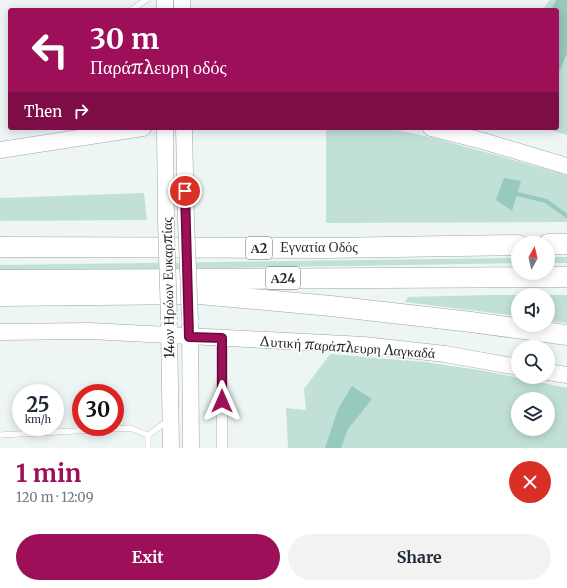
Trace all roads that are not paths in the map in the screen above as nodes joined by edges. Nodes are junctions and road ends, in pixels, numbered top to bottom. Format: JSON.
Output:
{"nodes":[{"id":1,"x":146,"y":0,"type":"edge"},
{"id":2,"x":134,"y":8,"type":"edge"},
{"id":3,"x":130,"y":130,"type":"edge"},
{"id":4,"x":165,"y":130,"type":"edge"},
{"id":5,"x":184,"y":130,"type":"edge"},
{"id":6,"x":439,"y":130,"type":"edge"},
{"id":7,"x":0,"y":150,"type":"edge"},
{"id":8,"x":567,"y":166,"type":"edge"},
{"id":9,"x":555,"y":244,"type":"edge"},
{"id":10,"x":567,"y":244,"type":"edge"},
{"id":11,"x":511,"y":245,"type":"edge"},
{"id":12,"x":0,"y":247,"type":"edge"},
{"id":13,"x":567,"y":277,"type":"edge"},
{"id":14,"x":0,"y":280,"type":"edge"},
{"id":15,"x":0,"y":296,"type":"edge"},
{"id":16,"x":419,"y":316,"type":"junction"},
{"id":17,"x":169,"y":328,"type":"junction"},
{"id":18,"x":0,"y":332,"type":"edge"},
{"id":19,"x":567,"y":335,"type":"edge"},
{"id":20,"x":189,"y":337,"type":"junction"},
{"id":21,"x":222,"y":338,"type":"junction"},
{"id":22,"x":567,"y":347,"type":"edge"},
{"id":23,"x":511,"y":366,"type":"edge"},
{"id":24,"x":555,"y":373,"type":"edge"},
{"id":25,"x":567,"y":375,"type":"edge"},
{"id":26,"x":170,"y":420,"type":"junction"},
{"id":27,"x":0,"y":435,"type":"edge"},
{"id":28,"x":148,"y":435,"type":"junction"},
{"id":29,"x":148,"y":448,"type":"edge"},
{"id":30,"x":171,"y":448,"type":"edge"},
{"id":31,"x":191,"y":448,"type":"edge"},
{"id":32,"x":222,"y":448,"type":"edge"}],
"edges":[{"from":1,"to":2,"type":"lane"},
{"from":3,"to":7,"type":"street"},
{"from":4,"to":17,"type":"street","name":"14ων Ηρώων Ευκαρπίας","bridge":true},
{"from":5,"to":20,"type":"street","name":"14ων Ηρώων Ευκαρπίας","bridge":true},
{"from":6,"to":8,"type":"street"},
{"from":9,"to":10,"type":"highway"},
{"from":11,"to":12,"type":"highway","name":"Εγνατία Οδός","number":"Α2"},
{"from":13,"to":14,"type":"highway","number":"Α24"},
{"from":15,"to":16,"type":"highway"},
{"from":16,"to":19,"type":"highway"},
{"from":16,"to":22,"type":"highway"},
{"from":17,"to":18,"type":"street","name":"Δυτική παράπλευρη Λαγκαδά"},
{"from":17,"to":20,"type":"street","name":"Δυτική παράπλευρη Λαγκαδά"},
{"from":17,"to":26,"type":"street","name":"14ων Ηρώων Ευκαρπίας"},
{"from":20,"to":21,"type":"street","name":"Δυτική παράπλευρη Λαγκαδά"},
{"from":20,"to":31,"type":"street","name":"14ων Ηρώων Ευκαρπίας"},
{"from":21,"to":23,"type":"street","name":"Δυτική παράπλευρη Λαγκαδά"},
{"from":21,"to":32,"type":"street"},
{"from":24,"to":25,"type":"street"},
{"from":26,"to":28,"type":"lane"},
{"from":26,"to":30,"type":"street","name":"14ων Ηρώων Ευκαρπίας"},
{"from":27,"to":28,"type":"lane"},
{"from":28,"to":29,"type":"lane"}]}
